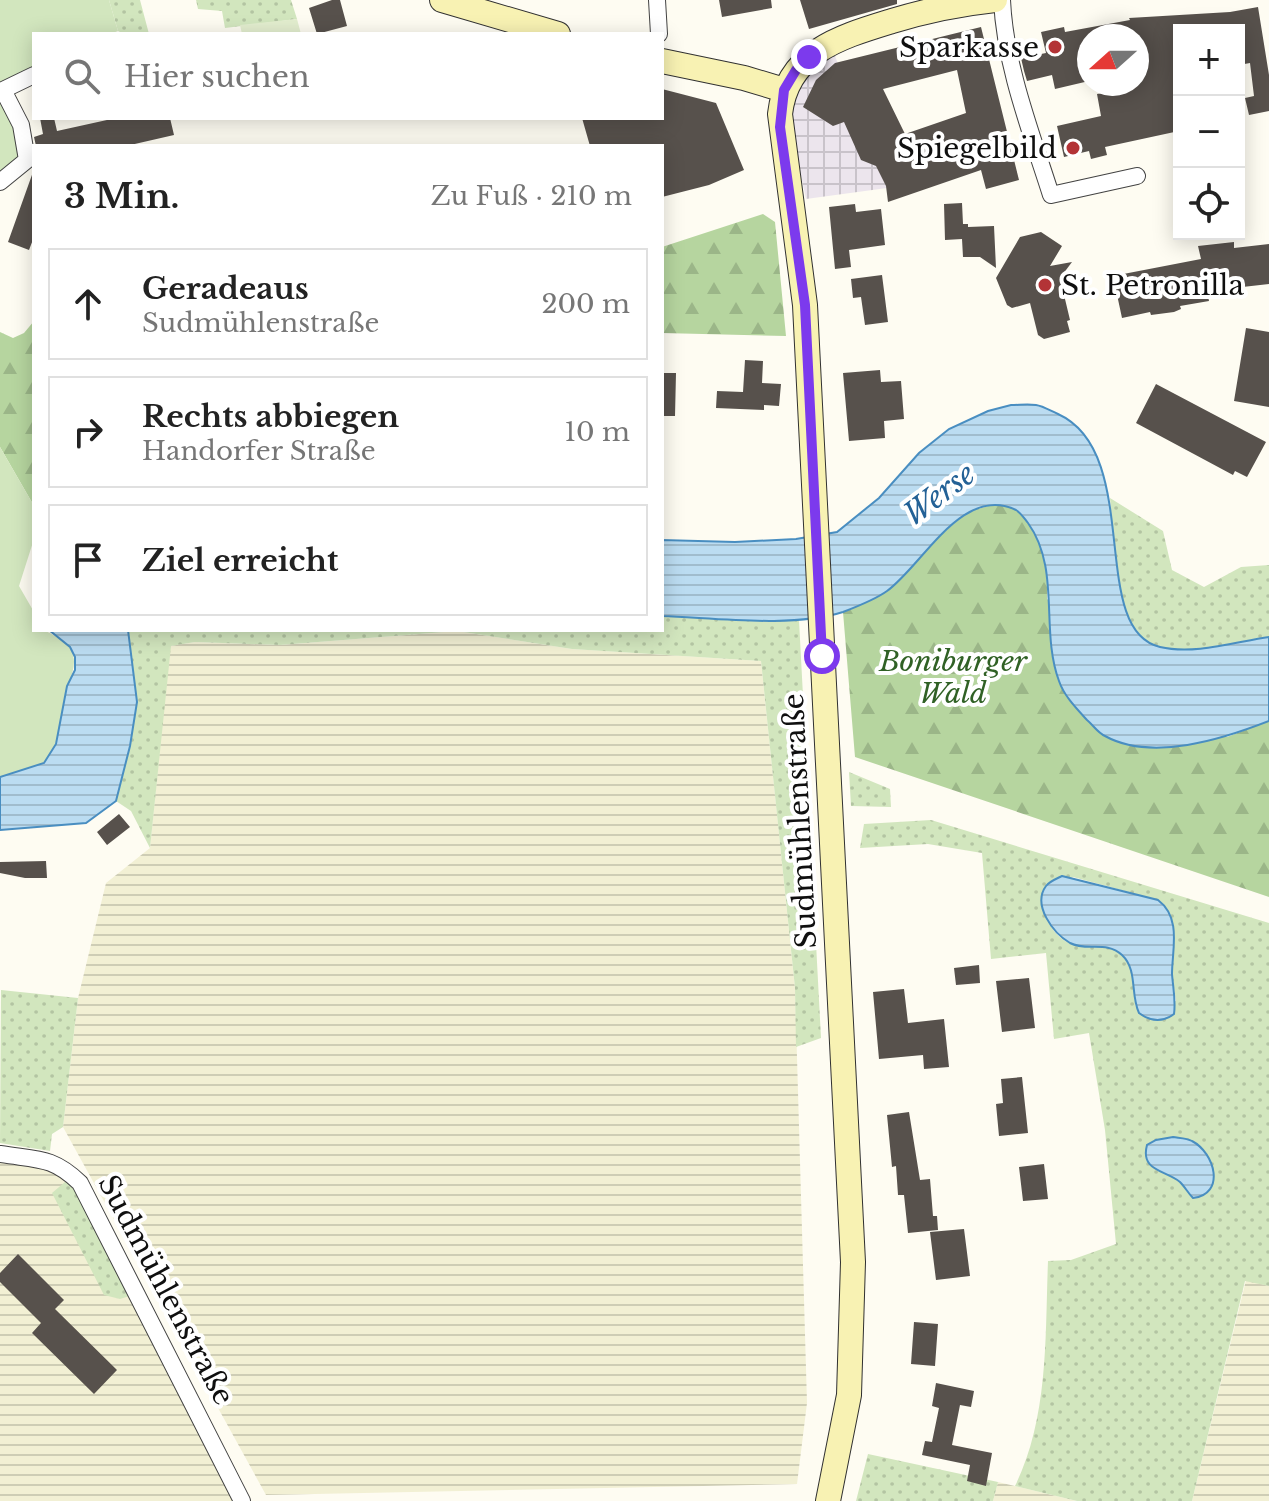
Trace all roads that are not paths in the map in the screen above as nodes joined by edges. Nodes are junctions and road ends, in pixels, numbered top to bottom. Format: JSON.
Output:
{"nodes":[{"id":1,"x":442,"y":0,"type":"edge"},
{"id":2,"x":657,"y":0,"type":"edge"},
{"id":3,"x":995,"y":0,"type":"edge"},
{"id":4,"x":1002,"y":0,"type":"edge"},
{"id":5,"x":948,"y":2,"type":"edge"},
{"id":6,"x":551,"y":32,"type":"edge"},
{"id":7,"x":659,"y":32,"type":"edge"},
{"id":8,"x":664,"y":61,"type":"edge"},
{"id":9,"x":32,"y":76,"type":"edge"},
{"id":10,"x":1,"y":89,"type":"edge"},
{"id":11,"x":784,"y":90,"type":"junction"},
{"id":12,"x":1137,"y":176,"type":"dead end"},
{"id":13,"x":0,"y":182,"type":"edge"},
{"id":14,"x":0,"y":1154,"type":"edge"},
{"id":15,"x":242,"y":1501,"type":"edge"},
{"id":16,"x":828,"y":1501,"type":"edge"}],
"edges":[{"from":1,"to":6,"type":"street"},
{"from":2,"to":7,"type":"street"},
{"from":3,"to":5,"type":"street"},
{"from":4,"to":12,"type":"street"},
{"from":5,"to":11,"type":"street"},
{"from":8,"to":11,"type":"street"},
{"from":9,"to":10,"type":"street"},
{"from":10,"to":13,"type":"street"},
{"from":11,"to":16,"type":"street","name":"Sudmühlenstraße"},
{"from":14,"to":15,"type":"street","name":"Sudmühlenstraße"}]}
